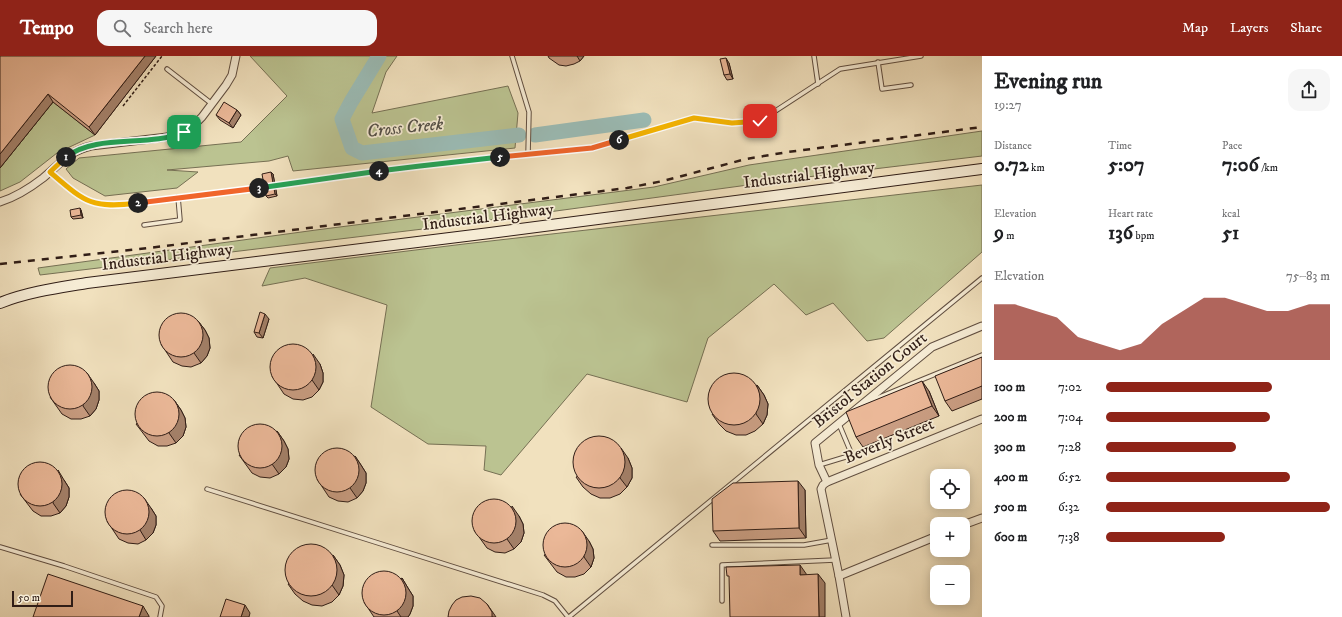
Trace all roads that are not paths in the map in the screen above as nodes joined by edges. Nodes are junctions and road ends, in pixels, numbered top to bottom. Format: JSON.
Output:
{"nodes":[{"id":1,"x":236,"y":56,"type":"edge"},
{"id":2,"x":512,"y":56,"type":"edge"},
{"id":3,"x":814,"y":56,"type":"edge"},
{"id":4,"x":921,"y":56,"type":"edge"},
{"id":5,"x":878,"y":62,"type":"junction"},
{"id":6,"x":168,"y":69,"type":"dead end"},
{"id":7,"x":818,"y":84,"type":"junction"},
{"id":8,"x":912,"y":85,"type":"dead end"},
{"id":9,"x":212,"y":104,"type":"junction"},
{"id":10,"x":528,"y":154,"type":"junction"},
{"id":11,"x":982,"y":169,"type":"edge"},
{"id":12,"x":50,"y":172,"type":"junction"},
{"id":13,"x":178,"y":198,"type":"junction"},
{"id":14,"x":0,"y":202,"type":"edge"},
{"id":15,"x":144,"y":225,"type":"dead end"},
{"id":16,"x":982,"y":278,"type":"edge"},
{"id":17,"x":0,"y":303,"type":"edge"},
{"id":18,"x":982,"y":326,"type":"edge"},
{"id":19,"x":982,"y":355,"type":"edge"},
{"id":20,"x":864,"y":403,"type":"junction"},
{"id":21,"x":982,"y":419,"type":"edge"},
{"id":22,"x":838,"y":424,"type":"junction"},
{"id":23,"x":819,"y":467,"type":"junction"},
{"id":24,"x":827,"y":482,"type":"junction"},
{"id":25,"x":207,"y":489,"type":"dead end"},
{"id":26,"x":982,"y":518,"type":"edge"},
{"id":27,"x":970,"y":522,"type":"edge"},
{"id":28,"x":930,"y":539,"type":"edge"},
{"id":29,"x":832,"y":540,"type":"junction"},
{"id":30,"x":712,"y":546,"type":"dead end"},
{"id":31,"x":0,"y":547,"type":"edge"},
{"id":32,"x":835,"y":560,"type":"junction"},
{"id":33,"x":839,"y":576,"type":"junction"},
{"id":34,"x":722,"y":601,"type":"dead end"},
{"id":35,"x":160,"y":617,"type":"edge"},
{"id":36,"x":568,"y":617,"type":"edge"},
{"id":37,"x":846,"y":617,"type":"edge"}],
"edges":[{"from":1,"to":9,"type":"street"},
{"from":2,"to":10,"type":"lane"},
{"from":3,"to":7,"type":"lane"},
{"from":4,"to":5,"type":"lane"},
{"from":5,"to":7,"type":"lane"},
{"from":5,"to":8,"type":"lane"},
{"from":6,"to":9,"type":"lane"},
{"from":7,"to":10,"type":"lane"},
{"from":9,"to":12,"type":"street"},
{"from":10,"to":13,"type":"lane"},
{"from":11,"to":17,"type":"main road","name":"Industrial Highway"},
{"from":12,"to":13,"type":"lane"},
{"from":12,"to":14,"type":"street"},
{"from":13,"to":15,"type":"lane"},
{"from":16,"to":36,"type":"lane"},
{"from":18,"to":20,"type":"street","name":"Bristol Station Court"},
{"from":19,"to":20,"type":"lane"},
{"from":20,"to":22,"type":"street","name":"Bristol Station Court"},
{"from":21,"to":24,"type":"street","name":"Beverly Street"},
{"from":22,"to":23,"type":"street","name":"Bristol Station Court"},
{"from":22,"to":23,"type":"lane"},
{"from":23,"to":24,"type":"street","name":"Bristol Station Court"},
{"from":24,"to":29,"type":"street"},
{"from":25,"to":36,"type":"lane"},
{"from":26,"to":27,"type":"street"},
{"from":28,"to":33,"type":"street"},
{"from":29,"to":30,"type":"lane"},
{"from":29,"to":32,"type":"street"},
{"from":31,"to":35,"type":"lane"},
{"from":32,"to":33,"type":"street"},
{"from":32,"to":34,"type":"lane"},
{"from":33,"to":37,"type":"street"}]}
